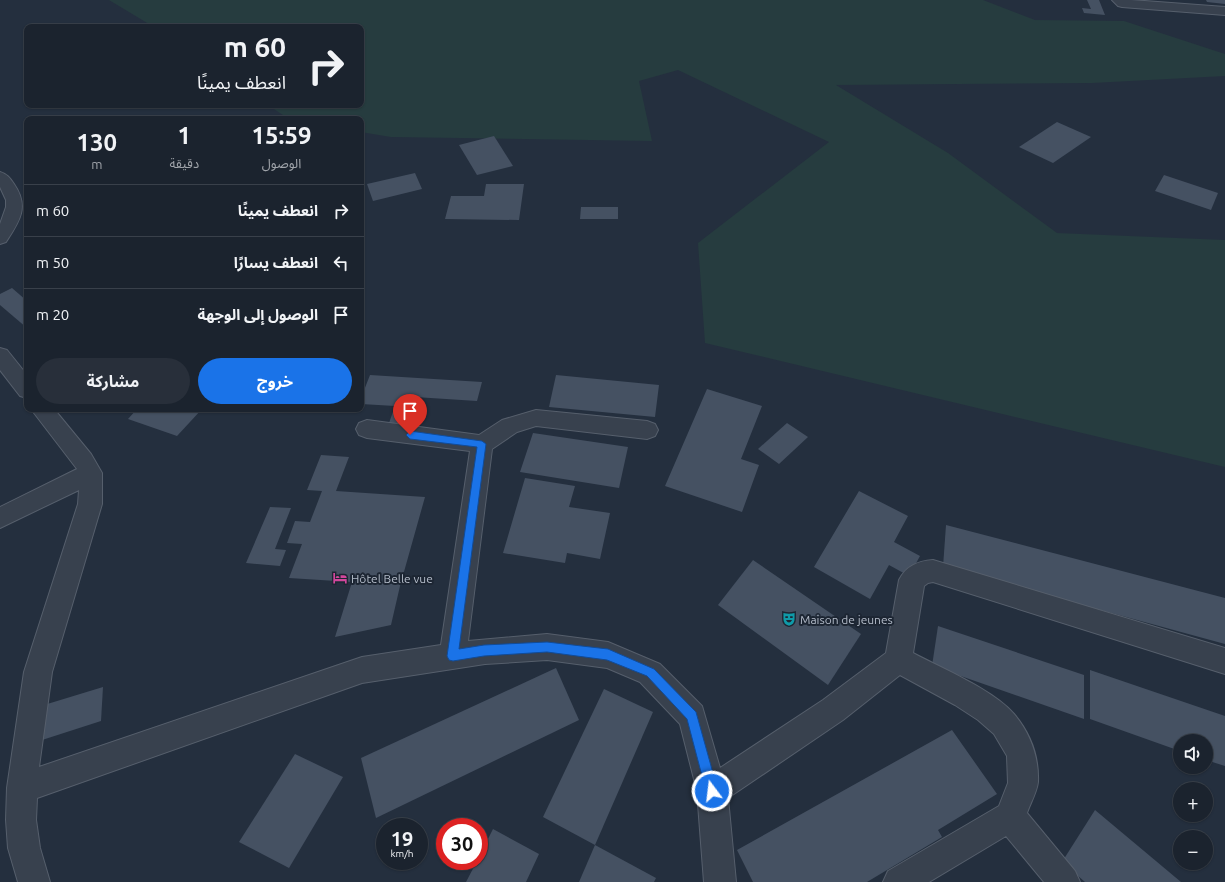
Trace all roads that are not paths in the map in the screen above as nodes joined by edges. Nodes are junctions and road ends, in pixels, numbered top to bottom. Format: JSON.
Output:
{"nodes":[{"id":1,"x":1118,"y":0,"type":"edge"},
{"id":2,"x":1225,"y":11,"type":"edge"},
{"id":3,"x":0,"y":177,"type":"edge"},
{"id":4,"x":0,"y":238,"type":"edge"},
{"id":5,"x":0,"y":355,"type":"edge"},
{"id":6,"x":24,"y":386,"type":"edge"},
{"id":7,"x":44,"y":412,"type":"edge"},
{"id":8,"x":367,"y":430,"type":"dead end"},
{"id":9,"x":647,"y":430,"type":"dead end"},
{"id":10,"x":482,"y":444,"type":"junction"},
{"id":11,"x":91,"y":473,"type":"junction"},
{"id":12,"x":0,"y":518,"type":"edge"},
{"id":13,"x":453,"y":656,"type":"junction"},
{"id":14,"x":898,"y":660,"type":"junction"},
{"id":15,"x":1225,"y":661,"type":"edge"},
{"id":16,"x":22,"y":788,"type":"junction"},
{"id":17,"x":712,"y":791,"type":"junction"},
{"id":18,"x":1010,"y":816,"type":"junction"},
{"id":19,"x":34,"y":882,"type":"edge"},
{"id":20,"x":720,"y":882,"type":"edge"},
{"id":21,"x":899,"y":882,"type":"edge"},
{"id":22,"x":1064,"y":882,"type":"edge"}],
"edges":[{"from":1,"to":2,"type":"street"},
{"from":3,"to":4,"type":"street"},
{"from":5,"to":6,"type":"street"},
{"from":7,"to":11,"type":"street"},
{"from":8,"to":10,"type":"street"},
{"from":9,"to":10,"type":"street"},
{"from":10,"to":13,"type":"street"},
{"from":11,"to":12,"type":"street"},
{"from":11,"to":16,"type":"street"},
{"from":13,"to":16,"type":"street"},
{"from":13,"to":17,"type":"street"},
{"from":14,"to":15,"type":"street"},
{"from":14,"to":17,"type":"street"},
{"from":14,"to":18,"type":"street"},
{"from":16,"to":19,"type":"street"},
{"from":17,"to":20,"type":"street"},
{"from":18,"to":21,"type":"street"},
{"from":18,"to":22,"type":"street"}]}
